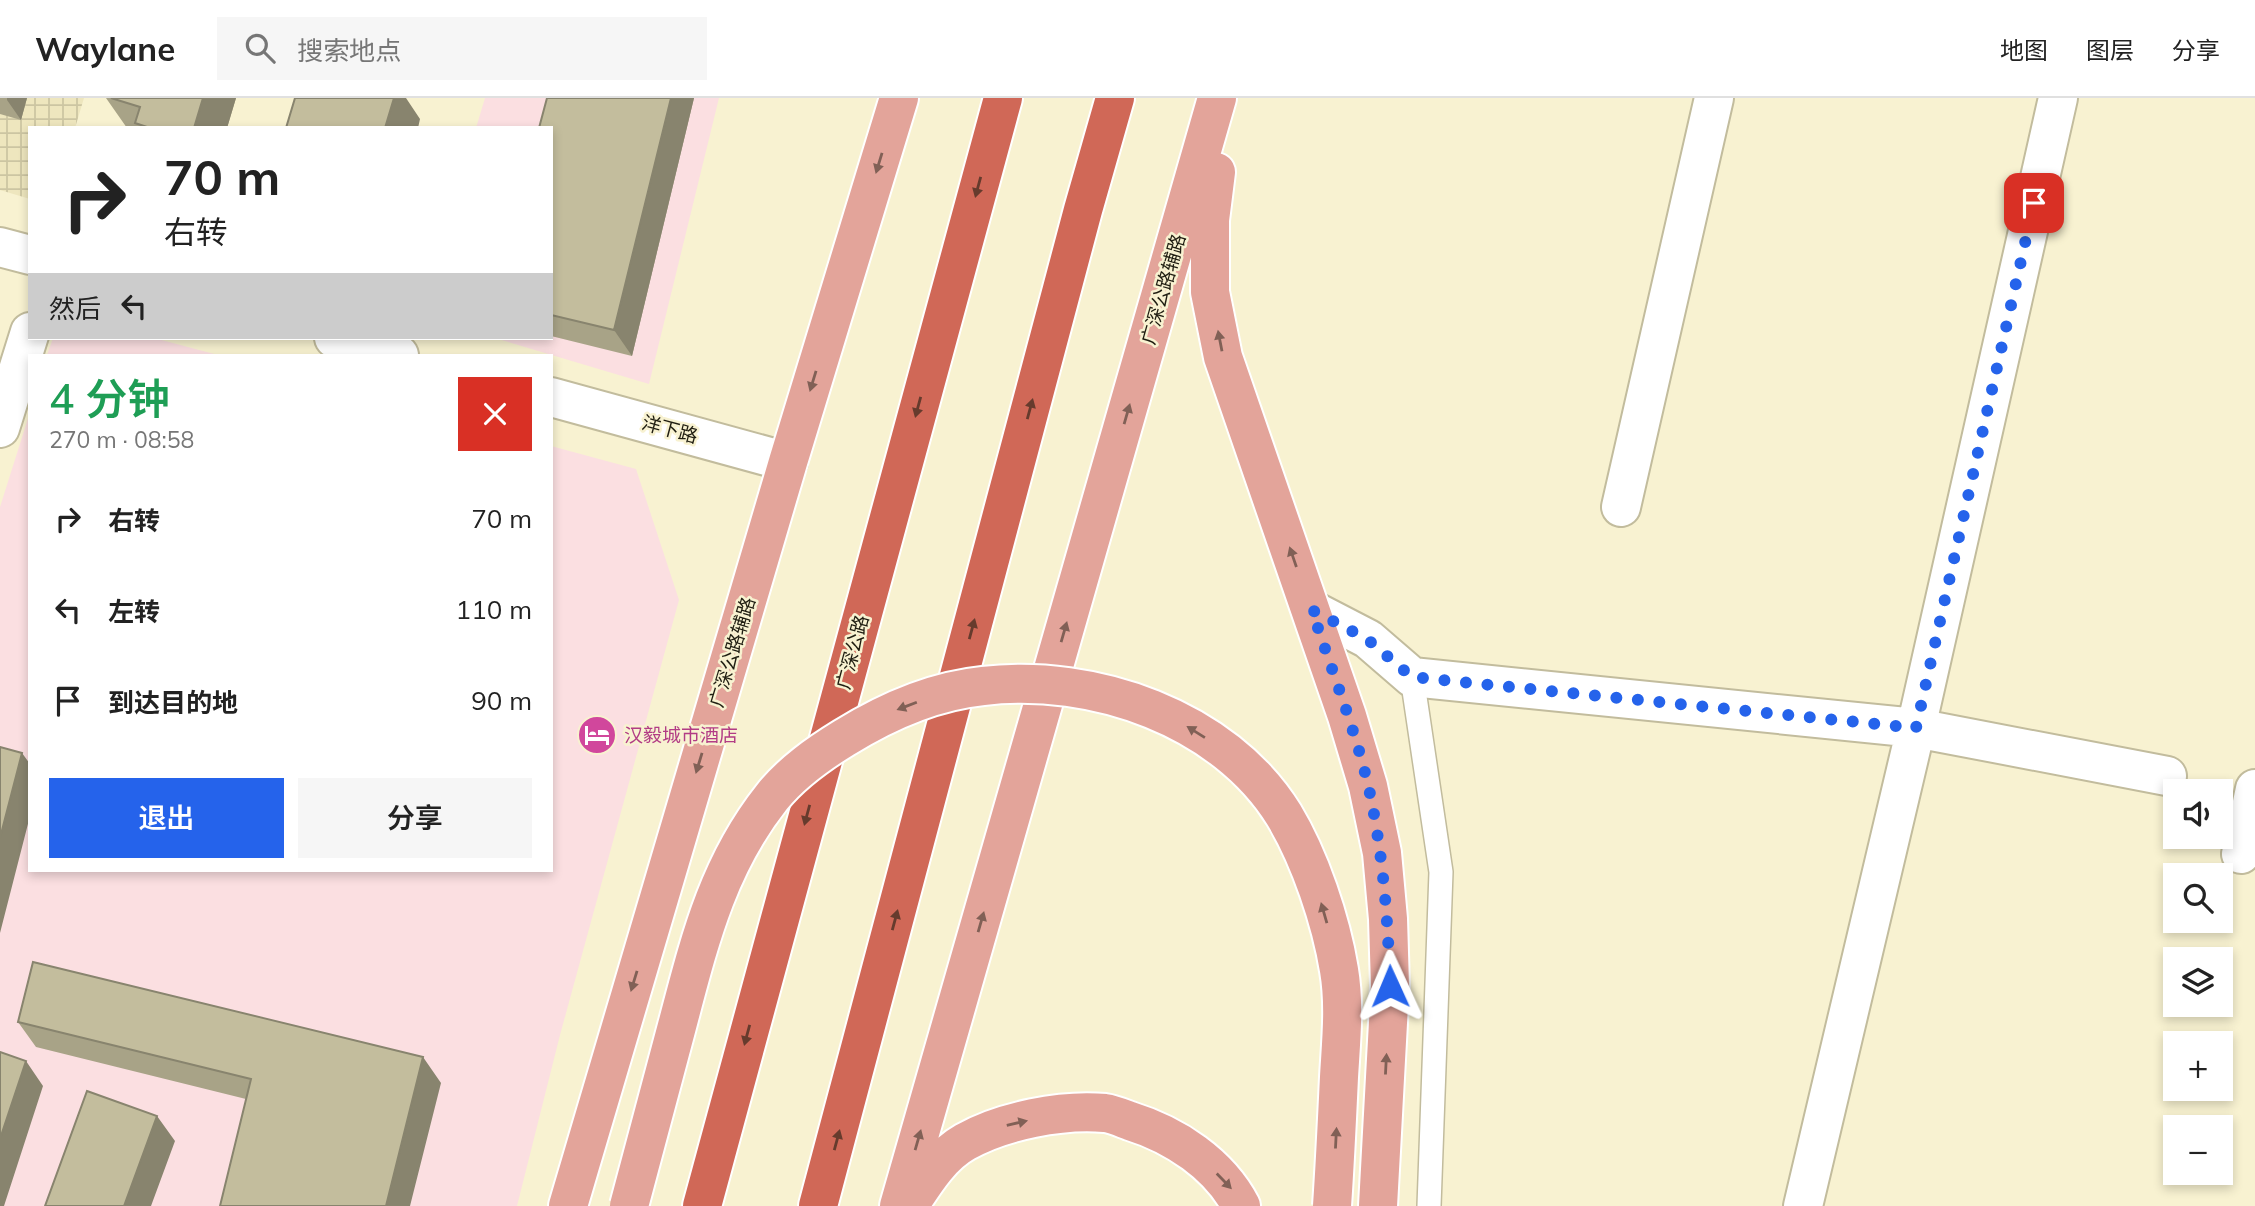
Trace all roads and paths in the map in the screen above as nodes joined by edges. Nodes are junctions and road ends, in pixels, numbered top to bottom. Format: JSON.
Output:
{"nodes":[{"id":1,"x":899,"y":98,"type":"edge"},
{"id":2,"x":998,"y":98,"type":"edge"},
{"id":3,"x":1003,"y":98,"type":"edge"},
{"id":4,"x":1115,"y":98,"type":"edge"},
{"id":5,"x":1217,"y":98,"type":"edge"},
{"id":6,"x":1226,"y":98,"type":"edge"},
{"id":7,"x":1714,"y":98,"type":"edge"},
{"id":8,"x":2058,"y":98,"type":"edge"},
{"id":9,"x":990,"y":141,"type":"junction"},
{"id":10,"x":0,"y":247,"type":"edge"},
{"id":11,"x":28,"y":254,"type":"edge"},
{"id":12,"x":28,"y":338,"type":"edge"},
{"id":13,"x":342,"y":340,"type":"edge"},
{"id":14,"x":395,"y":354,"type":"edge"},
{"id":15,"x":553,"y":398,"type":"edge"},
{"id":16,"x":0,"y":428,"type":"edge"},
{"id":17,"x":788,"y":462,"type":"junction"},
{"id":18,"x":1621,"y":507,"type":"dead end"},
{"id":19,"x":1312,"y":610,"type":"junction"},
{"id":20,"x":1412,"y":677,"type":"junction"},
{"id":21,"x":1916,"y":728,"type":"junction"},
{"id":22,"x":2167,"y":776,"type":"dead end"},
{"id":23,"x":2255,"y":789,"type":"edge"},
{"id":24,"x":2241,"y":855,"type":"dead end"},
{"id":25,"x":568,"y":1206,"type":"edge"},
{"id":26,"x":629,"y":1206,"type":"edge"},
{"id":27,"x":702,"y":1206,"type":"edge"},
{"id":28,"x":818,"y":1206,"type":"edge"},
{"id":29,"x":900,"y":1206,"type":"edge"},
{"id":30,"x":909,"y":1206,"type":"edge"},
{"id":31,"x":1241,"y":1206,"type":"edge"},
{"id":32,"x":1332,"y":1206,"type":"edge"},
{"id":33,"x":1378,"y":1206,"type":"edge"},
{"id":34,"x":1429,"y":1206,"type":"edge"},
{"id":35,"x":1803,"y":1206,"type":"edge"}],
"edges":[{"from":1,"to":17,"type":"main road","name":"广深公路辅路","one_way":true},
{"from":2,"to":9,"type":"highway"},
{"from":3,"to":9,"type":"highway","name":"广深公路"},
{"from":28,"to":4,"type":"highway","one_way":true},
{"from":29,"to":5,"type":"main road","name":"广深公路辅路","one_way":true},
{"from":19,"to":6,"type":"main road","one_way":true},
{"from":7,"to":18,"type":"street"},
{"from":8,"to":21,"type":"street"},
{"from":9,"to":27,"type":"highway","name":"广深公路","one_way":true},
{"from":10,"to":11,"type":"street"},
{"from":12,"to":16,"type":"street"},
{"from":13,"to":14,"type":"street"},
{"from":15,"to":17,"type":"street","name":"洋下路"},
{"from":17,"to":25,"type":"main road","name":"广深公路辅路","one_way":true},
{"from":19,"to":20,"type":"street"},
{"from":33,"to":19,"type":"main road","one_way":true},
{"from":20,"to":21,"type":"street"},
{"from":20,"to":34,"type":"lane"},
{"from":21,"to":22,"type":"street"},
{"from":21,"to":35,"type":"street"},
{"from":23,"to":24,"type":"street"},
{"from":32,"to":26,"type":"main road","one_way":true,"bridge":true},
{"from":30,"to":31,"type":"main road","one_way":true}]}
